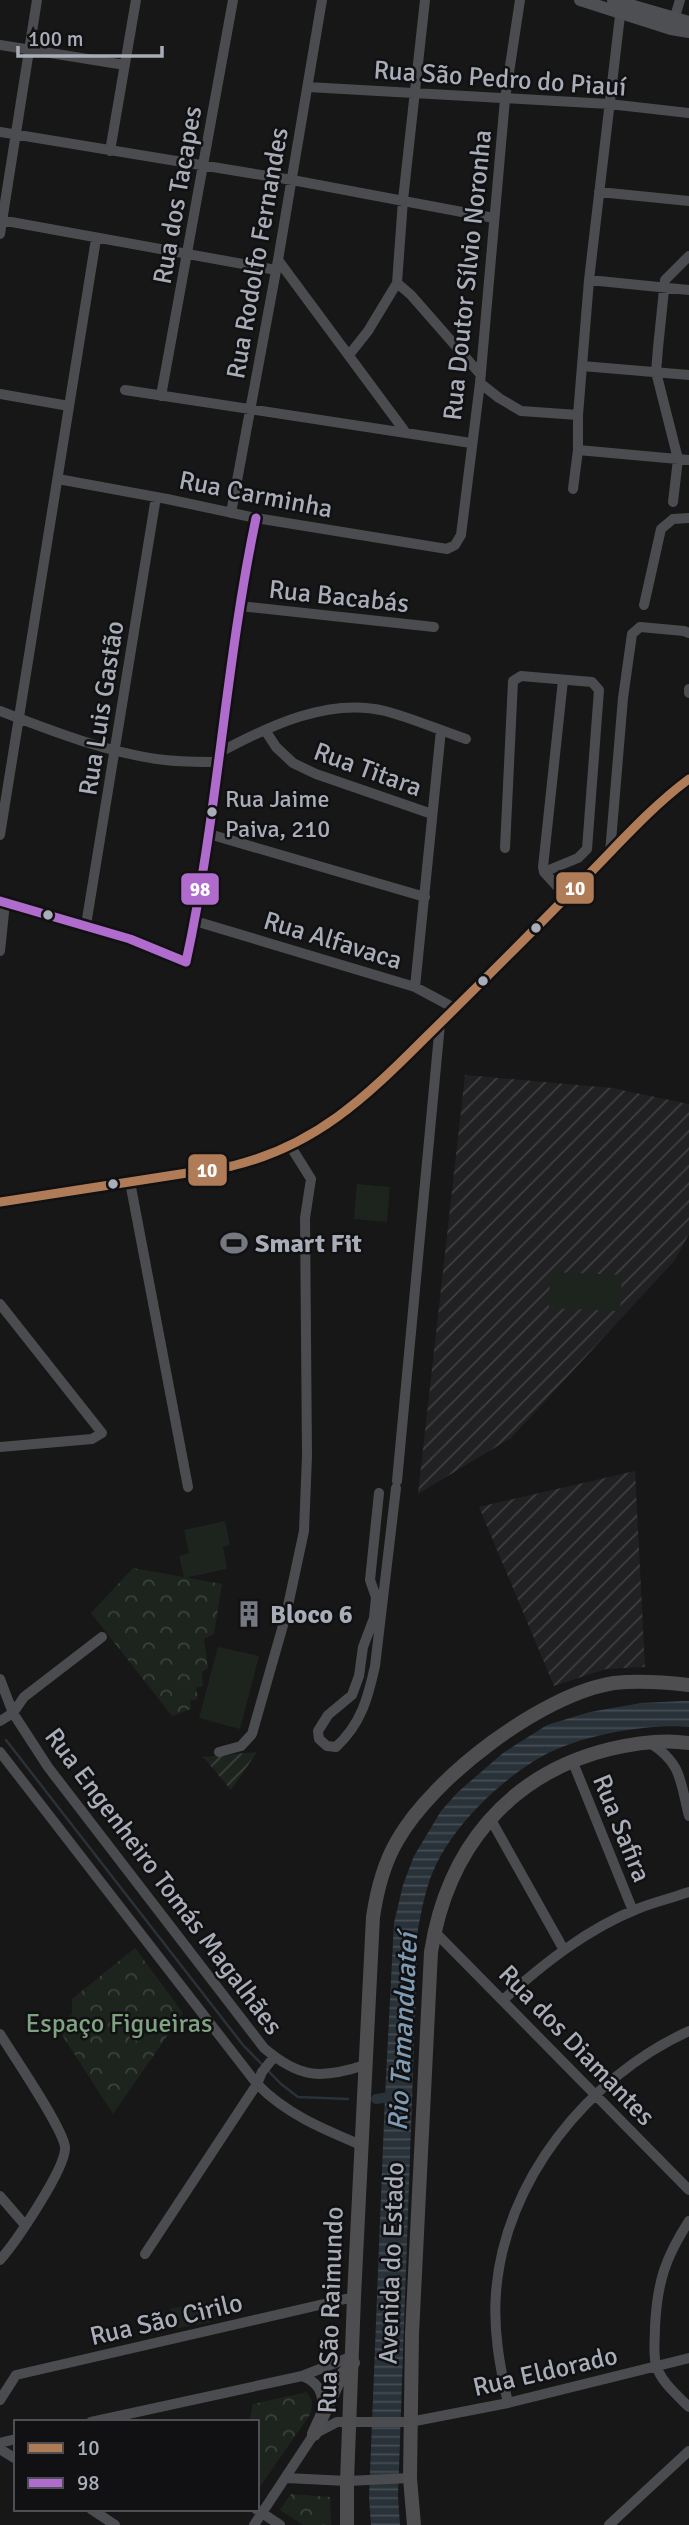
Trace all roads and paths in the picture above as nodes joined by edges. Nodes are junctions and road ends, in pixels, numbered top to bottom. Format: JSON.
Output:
{"nodes":[{"id":1,"x":37,"y":0,"type":"edge"},
{"id":2,"x":136,"y":0,"type":"edge"},
{"id":3,"x":233,"y":0,"type":"edge"},
{"id":4,"x":322,"y":0,"type":"edge"},
{"id":5,"x":425,"y":0,"type":"edge"},
{"id":6,"x":520,"y":0,"type":"edge"},
{"id":7,"x":580,"y":0,"type":"edge"},
{"id":8,"x":680,"y":0,"type":"edge"},
{"id":9,"x":618,"y":5,"type":"edge"},
{"id":10,"x":689,"y":22,"type":"edge"},
{"id":11,"x":673,"y":24,"type":"junction"},
{"id":12,"x":689,"y":32,"type":"edge"},
{"id":13,"x":0,"y":45,"type":"edge"},
{"id":14,"x":29,"y":50,"type":"junction"},
{"id":15,"x":125,"y":65,"type":"junction"},
{"id":16,"x":308,"y":87,"type":"junction"},
{"id":17,"x":415,"y":92,"type":"junction"},
{"id":18,"x":505,"y":99,"type":"junction"},
{"id":19,"x":609,"y":104,"type":"junction"},
{"id":20,"x":689,"y":113,"type":"edge"},
{"id":21,"x":0,"y":132,"type":"edge"},
{"id":22,"x":16,"y":135,"type":"junction"},
{"id":23,"x":110,"y":151,"type":"junction"},
{"id":24,"x":204,"y":165,"type":"junction"},
{"id":25,"x":292,"y":180,"type":"junction"},
{"id":26,"x":599,"y":192,"type":"junction"},
{"id":27,"x":403,"y":200,"type":"junction"},
{"id":28,"x":689,"y":201,"type":"edge"},
{"id":29,"x":494,"y":218,"type":"junction"},
{"id":30,"x":1,"y":220,"type":"edge"},
{"id":31,"x":0,"y":234,"type":"edge"},
{"id":32,"x":96,"y":239,"type":"junction"},
{"id":33,"x":188,"y":253,"type":"junction"},
{"id":34,"x":689,"y":256,"type":"edge"},
{"id":35,"x":277,"y":265,"type":"junction"},
{"id":36,"x":589,"y":280,"type":"junction"},
{"id":37,"x":397,"y":283,"type":"junction"},
{"id":38,"x":663,"y":288,"type":"junction"},
{"id":39,"x":689,"y":290,"type":"edge"},
{"id":40,"x":349,"y":355,"type":"junction"},
{"id":41,"x":582,"y":366,"type":"junction"},
{"id":42,"x":656,"y":373,"type":"junction"},
{"id":43,"x":689,"y":376,"type":"edge"},
{"id":44,"x":480,"y":379,"type":"junction"},
{"id":45,"x":125,"y":390,"type":"dead end"},
{"id":46,"x":0,"y":394,"type":"edge"},
{"id":47,"x":161,"y":396,"type":"junction"},
{"id":48,"x":69,"y":406,"type":"junction"},
{"id":49,"x":251,"y":411,"type":"junction"},
{"id":50,"x":578,"y":415,"type":"junction"},
{"id":51,"x":405,"y":433,"type":"junction"},
{"id":52,"x":471,"y":443,"type":"junction"},
{"id":53,"x":578,"y":450,"type":"junction"},
{"id":54,"x":684,"y":460,"type":"edge"},
{"id":55,"x":58,"y":479,"type":"junction"},
{"id":56,"x":573,"y":489,"type":"dead end"},
{"id":57,"x":156,"y":497,"type":"junction"},
{"id":58,"x":673,"y":502,"type":"dead end"},
{"id":59,"x":231,"y":513,"type":"junction"},
{"id":60,"x":256,"y":518,"type":"junction"},
{"id":61,"x":689,"y":518,"type":"edge"},
{"id":62,"x":447,"y":549,"type":"joint"},
{"id":63,"x":644,"y":605,"type":"dead end"},
{"id":64,"x":240,"y":606,"type":"junction"},
{"id":65,"x":434,"y":627,"type":"dead end"},
{"id":66,"x":689,"y":633,"type":"edge"},
{"id":67,"x":563,"y":680,"type":"junction"},
{"id":68,"x":0,"y":712,"type":"edge"},
{"id":69,"x":19,"y":719,"type":"junction"},
{"id":70,"x":265,"y":730,"type":"junction"},
{"id":71,"x":441,"y":730,"type":"junction"},
{"id":72,"x":466,"y":739,"type":"dead end"},
{"id":73,"x":116,"y":750,"type":"junction"},
{"id":74,"x":220,"y":757,"type":"junction"},
{"id":75,"x":689,"y":779,"type":"edge"},
{"id":76,"x":432,"y":814,"type":"junction"},
{"id":77,"x":209,"y":834,"type":"junction"},
{"id":78,"x":0,"y":835,"type":"edge"},
{"id":79,"x":505,"y":848,"type":"dead end"},
{"id":80,"x":610,"y":853,"type":"junction"},
{"id":81,"x":544,"y":872,"type":"junction"},
{"id":82,"x":425,"y":897,"type":"junction"},
{"id":83,"x":567,"y":897,"type":"junction"},
{"id":84,"x":3,"y":902,"type":"edge"},
{"id":85,"x":195,"y":920,"type":"junction"},
{"id":86,"x":86,"y":925,"type":"junction"},
{"id":87,"x":0,"y":951,"type":"edge"},
{"id":88,"x":415,"y":987,"type":"junction"},
{"id":89,"x":456,"y":1009,"type":"junction"},
{"id":90,"x":440,"y":1024,"type":"junction"},
{"id":91,"x":291,"y":1147,"type":"junction"},
{"id":92,"x":130,"y":1182,"type":"junction"},
{"id":93,"x":0,"y":1202,"type":"edge"},
{"id":94,"x":0,"y":1304,"type":"edge"},
{"id":95,"x":0,"y":1447,"type":"edge"},
{"id":96,"x":188,"y":1487,"type":"dead end"},
{"id":97,"x":379,"y":1493,"type":"dead end"},
{"id":98,"x":102,"y":1637,"type":"dead end"},
{"id":99,"x":0,"y":1679,"type":"edge"},
{"id":100,"x":689,"y":1685,"type":"edge"},
{"id":101,"x":24,"y":1696,"type":"junction"},
{"id":102,"x":3,"y":1698,"type":"edge"},
{"id":103,"x":7,"y":1717,"type":"edge"},
{"id":104,"x":649,"y":1743,"type":"junction"},
{"id":105,"x":689,"y":1743,"type":"edge"},
{"id":106,"x":219,"y":1752,"type":"dead end"},
{"id":107,"x":0,"y":1753,"type":"edge"},
{"id":108,"x":572,"y":1760,"type":"junction"},
{"id":109,"x":689,"y":1816,"type":"edge"},
{"id":110,"x":490,"y":1818,"type":"junction"},
{"id":111,"x":689,"y":1892,"type":"edge"},
{"id":112,"x":633,"y":1911,"type":"junction"},
{"id":113,"x":434,"y":1931,"type":"junction"},
{"id":114,"x":564,"y":1950,"type":"junction"},
{"id":115,"x":503,"y":2000,"type":"junction"},
{"id":116,"x":689,"y":2031,"type":"edge"},
{"id":117,"x":0,"y":2034,"type":"edge"},
{"id":118,"x":273,"y":2059,"type":"junction"},
{"id":119,"x":365,"y":2065,"type":"junction"},
{"id":120,"x":257,"y":2084,"type":"junction"},
{"id":121,"x":595,"y":2095,"type":"junction"},
{"id":122,"x":361,"y":2145,"type":"junction"},
{"id":123,"x":689,"y":2190,"type":"edge"},
{"id":124,"x":0,"y":2196,"type":"edge"},
{"id":125,"x":689,"y":2221,"type":"edge"},
{"id":126,"x":25,"y":2225,"type":"junction"},
{"id":127,"x":145,"y":2253,"type":"dead end"},
{"id":128,"x":0,"y":2260,"type":"edge"},
{"id":129,"x":354,"y":2297,"type":"junction"},
{"id":130,"x":689,"y":2358,"type":"edge"},
{"id":131,"x":353,"y":2360,"type":"junction"},
{"id":132,"x":657,"y":2366,"type":"junction"},
{"id":133,"x":16,"y":2375,"type":"junction"},
{"id":134,"x":302,"y":2376,"type":"junction"},
{"id":135,"x":0,"y":2379,"type":"edge"},
{"id":136,"x":0,"y":2400,"type":"edge"},
{"id":137,"x":508,"y":2403,"type":"junction"},
{"id":138,"x":689,"y":2407,"type":"edge"},
{"id":139,"x":122,"y":2419,"type":"edge"},
{"id":140,"x":350,"y":2422,"type":"junction"},
{"id":141,"x":406,"y":2422,"type":"junction"},
{"id":142,"x":316,"y":2429,"type":"junction"},
{"id":143,"x":689,"y":2451,"type":"edge"},
{"id":144,"x":286,"y":2478,"type":"junction"},
{"id":145,"x":405,"y":2478,"type":"junction"},
{"id":146,"x":354,"y":2481,"type":"junction"},
{"id":147,"x":95,"y":2511,"type":"edge"},
{"id":148,"x":259,"y":2511,"type":"edge"},
{"id":149,"x":115,"y":2525,"type":"edge"},
{"id":150,"x":254,"y":2525,"type":"edge"},
{"id":151,"x":280,"y":2525,"type":"edge"},
{"id":152,"x":347,"y":2525,"type":"edge"},
{"id":153,"x":414,"y":2525,"type":"edge"},
{"id":154,"x":609,"y":2525,"type":"edge"}],
"edges":[{"from":1,"to":14,"type":"street"},
{"from":2,"to":15,"type":"street"},
{"from":3,"to":24,"type":"street","name":"Rua dos Tacapes"},
{"from":4,"to":16,"type":"street","name":"Rua Rodolfo Fernandes"},
{"from":5,"to":17,"type":"street"},
{"from":6,"to":18,"type":"street","name":"Rua Doutor Sílvio Noronha"},
{"from":7,"to":9,"type":"main road"},
{"from":8,"to":11,"type":"street"},
{"from":9,"to":11,"type":"main road"},
{"from":9,"to":19,"type":"street"},
{"from":10,"to":11,"type":"main road"},
{"from":11,"to":12,"type":"main road"},
{"from":13,"to":14,"type":"street"},
{"from":14,"to":15,"type":"street"},
{"from":14,"to":22,"type":"street"},
{"from":15,"to":23,"type":"street"},
{"from":16,"to":17,"type":"street","name":"Rua São Pedro do Piauí"},
{"from":16,"to":25,"type":"street","name":"Rua Rodolfo Fernandes"},
{"from":17,"to":18,"type":"street","name":"Rua São Pedro do Piauí"},
{"from":17,"to":27,"type":"street"},
{"from":18,"to":19,"type":"street","name":"Rua São Pedro do Piauí"},
{"from":18,"to":29,"type":"street","name":"Rua Doutor Sílvio Noronha"},
{"from":19,"to":20,"type":"street","name":"Rua São Pedro do Piauí"},
{"from":19,"to":26,"type":"street"},
{"from":21,"to":22,"type":"street"},
{"from":22,"to":23,"type":"street"},
{"from":22,"to":30,"type":"street"},
{"from":23,"to":24,"type":"street"},
{"from":24,"to":25,"type":"street"},
{"from":24,"to":33,"type":"street","name":"Rua dos Tacapes"},
{"from":25,"to":27,"type":"street"},
{"from":25,"to":35,"type":"street","name":"Rua Rodolfo Fernandes"},
{"from":26,"to":28,"type":"street"},
{"from":26,"to":36,"type":"street"},
{"from":27,"to":29,"type":"street"},
{"from":27,"to":37,"type":"street"},
{"from":29,"to":44,"type":"street","name":"Rua Doutor Sílvio Noronha"},
{"from":30,"to":31,"type":"street"},
{"from":30,"to":32,"type":"street"},
{"from":32,"to":33,"type":"street"},
{"from":32,"to":48,"type":"street"},
{"from":33,"to":35,"type":"street"},
{"from":33,"to":47,"type":"street","name":"Rua dos Tacapes"},
{"from":34,"to":38,"type":"street"},
{"from":35,"to":40,"type":"street"},
{"from":35,"to":49,"type":"street","name":"Rua Rodolfo Fernandes"},
{"from":36,"to":38,"type":"street"},
{"from":36,"to":41,"type":"street"},
{"from":37,"to":40,"type":"street"},
{"from":37,"to":44,"type":"street"},
{"from":38,"to":39,"type":"street"},
{"from":38,"to":42,"type":"street"},
{"from":40,"to":51,"type":"street"},
{"from":41,"to":42,"type":"street"},
{"from":41,"to":50,"type":"street"},
{"from":42,"to":43,"type":"street"},
{"from":42,"to":54,"type":"street"},
{"from":44,"to":50,"type":"street"},
{"from":44,"to":52,"type":"street","name":"Rua Doutor Sílvio Noronha"},
{"from":45,"to":47,"type":"street"},
{"from":46,"to":48,"type":"street"},
{"from":47,"to":49,"type":"street"},
{"from":48,"to":55,"type":"street"},
{"from":49,"to":51,"type":"street"},
{"from":49,"to":59,"type":"street","name":"Rua Rodolfo Fernandes"},
{"from":50,"to":53,"type":"street"},
{"from":51,"to":52,"type":"street"},
{"from":52,"to":62,"type":"street","name":"Rua Doutor Sílvio Noronha"},
{"from":53,"to":54,"type":"street"},
{"from":53,"to":56,"type":"street"},
{"from":54,"to":58,"type":"street"},
{"from":55,"to":57,"type":"street","name":"Rua Carminha"},
{"from":55,"to":69,"type":"street"},
{"from":57,"to":59,"type":"street","name":"Rua Carminha"},
{"from":57,"to":73,"type":"street","name":"Rua Luis Gastão"},
{"from":59,"to":60,"type":"street","name":"Rua Carminha"},
{"from":60,"to":62,"type":"street","name":"Rua Carminha"},
{"from":60,"to":64,"type":"street"},
{"from":61,"to":63,"type":"street"},
{"from":64,"to":65,"type":"street","name":"Rua Bacabás"},
{"from":64,"to":74,"type":"street"},
{"from":66,"to":80,"type":"street"},
{"from":67,"to":79,"type":"street"},
{"from":67,"to":81,"type":"street"},
{"from":67,"to":81,"type":"street"},
{"from":68,"to":69,"type":"street"},
{"from":69,"to":73,"type":"street"},
{"from":69,"to":78,"type":"street"},
{"from":70,"to":71,"type":"street"},
{"from":70,"to":74,"type":"street"},
{"from":70,"to":76,"type":"street","name":"Rua Titara"},
{"from":71,"to":72,"type":"street"},
{"from":71,"to":76,"type":"street"},
{"from":73,"to":74,"type":"street"},
{"from":73,"to":86,"type":"street","name":"Rua Luis Gastão"},
{"from":74,"to":77,"type":"street"},
{"from":75,"to":80,"type":"main road"},
{"from":76,"to":82,"type":"street"},
{"from":77,"to":82,"type":"street"},
{"from":77,"to":85,"type":"street"},
{"from":80,"to":83,"type":"main road"},
{"from":81,"to":83,"type":"street"},
{"from":82,"to":88,"type":"street"},
{"from":83,"to":89,"type":"main road"},
{"from":84,"to":86,"type":"street"},
{"from":84,"to":87,"type":"street"},
{"from":85,"to":86,"type":"street"},
{"from":85,"to":88,"type":"street","name":"Rua Alfavaca"},
{"from":88,"to":89,"type":"street","name":"Rua Alfavaca"},
{"from":89,"to":90,"type":"main road"},
{"from":90,"to":91,"type":"main road"},
{"from":90,"to":97,"type":"street"},
{"from":91,"to":92,"type":"main road"},
{"from":91,"to":106,"type":"street"},
{"from":92,"to":93,"type":"main road"},
{"from":92,"to":96,"type":"street"},
{"from":94,"to":95,"type":"street"},
{"from":98,"to":101,"type":"street"},
{"from":99,"to":102,"type":"street","name":"Rua Engenheiro Tomás Magalhães"},
{"from":100,"to":119,"type":"highway"},
{"from":101,"to":102,"type":"street"},
{"from":101,"to":103,"type":"street"},
{"from":102,"to":103,"type":"street","name":"Rua Engenheiro Tomás Magalhães"},
{"from":103,"to":118,"type":"street","name":"Rua Engenheiro Tomás Magalhães"},
{"from":104,"to":105,"type":"highway","name":"Avenida do Estado"},
{"from":104,"to":108,"type":"highway","name":"Avenida do Estado"},
{"from":104,"to":109,"type":"street"},
{"from":107,"to":120,"type":"street","name":"Rua Engenheiro Tomás Magalhães"},
{"from":108,"to":110,"type":"highway","name":"Avenida do Estado"},
{"from":108,"to":112,"type":"street","name":"Rua Safira"},
{"from":110,"to":113,"type":"highway","name":"Avenida do Estado"},
{"from":110,"to":114,"type":"street"},
{"from":111,"to":112,"type":"street"},
{"from":112,"to":114,"type":"street"},
{"from":113,"to":115,"type":"street","name":"Rua dos Diamantes"},
{"from":113,"to":141,"type":"highway","name":"Avenida do Estado"},
{"from":114,"to":115,"type":"street"},
{"from":115,"to":121,"type":"street","name":"Rua dos Diamantes"},
{"from":116,"to":121,"type":"street"},
{"from":117,"to":126,"type":"street"},
{"from":118,"to":119,"type":"street","name":"Rua Engenheiro Tomás Magalhães"},
{"from":118,"to":120,"type":"street"},
{"from":119,"to":122,"type":"highway","name":"Rua São Raimundo"},
{"from":120,"to":122,"type":"street","name":"Rua Engenheiro Tomás Magalhães"},
{"from":120,"to":127,"type":"street"},
{"from":121,"to":123,"type":"street","name":"Rua dos Diamantes"},
{"from":121,"to":137,"type":"street"},
{"from":122,"to":129,"type":"highway","name":"Rua São Raimundo"},
{"from":124,"to":126,"type":"street"},
{"from":125,"to":132,"type":"street"},
{"from":126,"to":128,"type":"street"},
{"from":129,"to":131,"type":"highway","name":"Rua São Raimundo"},
{"from":129,"to":133,"type":"street","name":"Rua São Cirilo"},
{"from":130,"to":132,"type":"street","name":"Rua Eldorado"},
{"from":131,"to":134,"type":"street"},
{"from":131,"to":140,"type":"highway","name":"Rua São Raimundo"},
{"from":131,"to":142,"type":"highway"},
{"from":132,"to":137,"type":"street","name":"Rua Eldorado"},
{"from":132,"to":138,"type":"street"},
{"from":133,"to":135,"type":"street","name":"Rua São Cirilo"},
{"from":133,"to":136,"type":"street"},
{"from":134,"to":139,"type":"street"},
{"from":134,"to":142,"type":"street"},
{"from":137,"to":141,"type":"street","name":"Rua Eldorado"},
{"from":140,"to":141,"type":"street","name":"Rua Eldorado"},
{"from":140,"to":142,"type":"street","name":"Rua Eldorado"},
{"from":140,"to":146,"type":"highway","name":"Rua São Raimundo"},
{"from":141,"to":145,"type":"highway","name":"Avenida do Estado"},
{"from":142,"to":144,"type":"street"},
{"from":143,"to":154,"type":"street"},
{"from":144,"to":146,"type":"street"},
{"from":144,"to":148,"type":"street"},
{"from":145,"to":146,"type":"street"},
{"from":145,"to":153,"type":"highway","name":"Avenida do Estado"},
{"from":146,"to":152,"type":"highway","name":"Rua São Raimundo"},
{"from":147,"to":149,"type":"street"},
{"from":148,"to":150,"type":"street"},
{"from":148,"to":151,"type":"street"}]}
